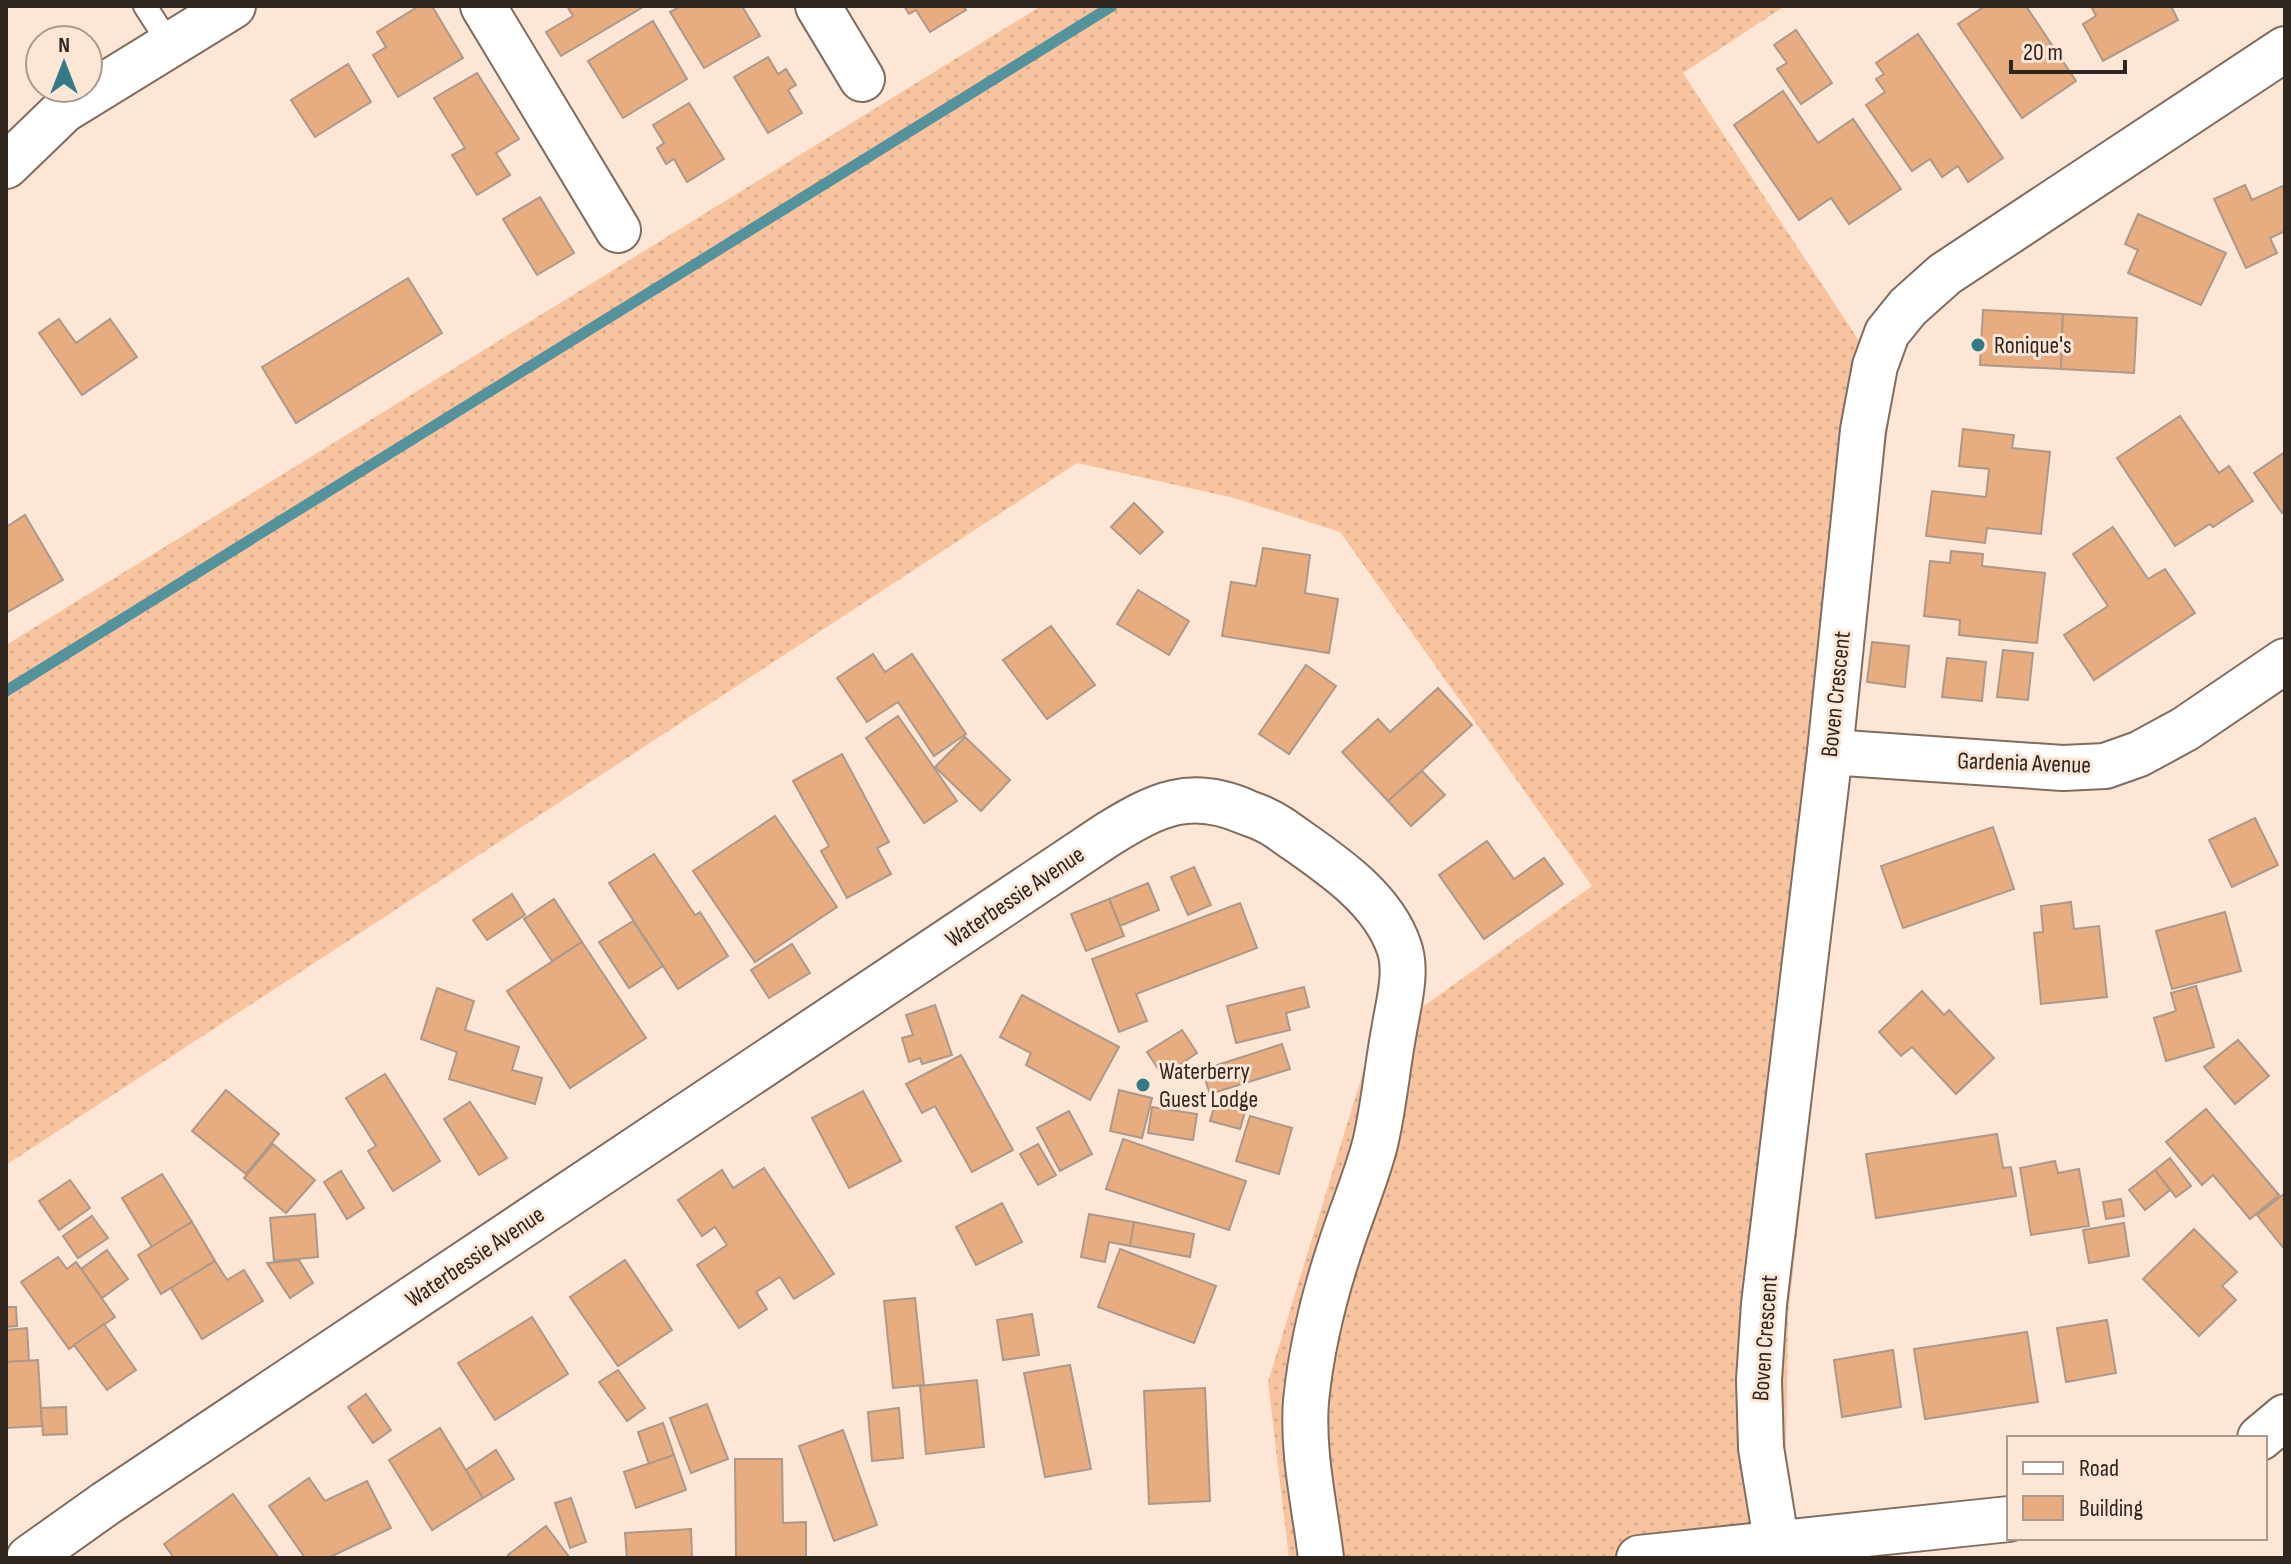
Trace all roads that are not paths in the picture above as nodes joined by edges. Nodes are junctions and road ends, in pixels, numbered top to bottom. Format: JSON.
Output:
{"nodes":[{"id":1,"x":145,"y":6,"type":"edge"},
{"id":2,"x":233,"y":6,"type":"edge"},
{"id":3,"x":483,"y":6,"type":"edge"},
{"id":4,"x":818,"y":6,"type":"edge"},
{"id":5,"x":170,"y":45,"type":"junction"},
{"id":6,"x":2285,"y":49,"type":"edge"},
{"id":7,"x":862,"y":79,"type":"dead end"},
{"id":8,"x":6,"y":166,"type":"edge"},
{"id":9,"x":618,"y":230,"type":"dead end"},
{"id":10,"x":2285,"y":661,"type":"edge"},
{"id":11,"x":1830,"y":752,"type":"junction"},
{"id":12,"x":2285,"y":1417,"type":"edge"},
{"id":13,"x":2262,"y":1436,"type":"edge"},
{"id":14,"x":2007,"y":1519,"type":"edge"},
{"id":15,"x":1777,"y":1551,"type":"edge"},
{"id":16,"x":29,"y":1558,"type":"edge"},
{"id":17,"x":1321,"y":1558,"type":"edge"},
{"id":18,"x":1639,"y":1558,"type":"edge"}],
"edges":[{"from":1,"to":5,"type":"lane"},
{"from":2,"to":5,"type":"street"},
{"from":3,"to":9,"type":"street"},
{"from":4,"to":7,"type":"street"},
{"from":5,"to":8,"type":"street"},
{"from":6,"to":11,"type":"street","name":"Boven Crescent"},
{"from":10,"to":11,"type":"street","name":"Gardenia Avenue"},
{"from":11,"to":15,"type":"street","name":"Boven Crescent"},
{"from":12,"to":13,"type":"street"},
{"from":14,"to":15,"type":"street"},
{"from":15,"to":18,"type":"street"},
{"from":16,"to":17,"type":"street","name":"Waterbessie Avenue"}]}
